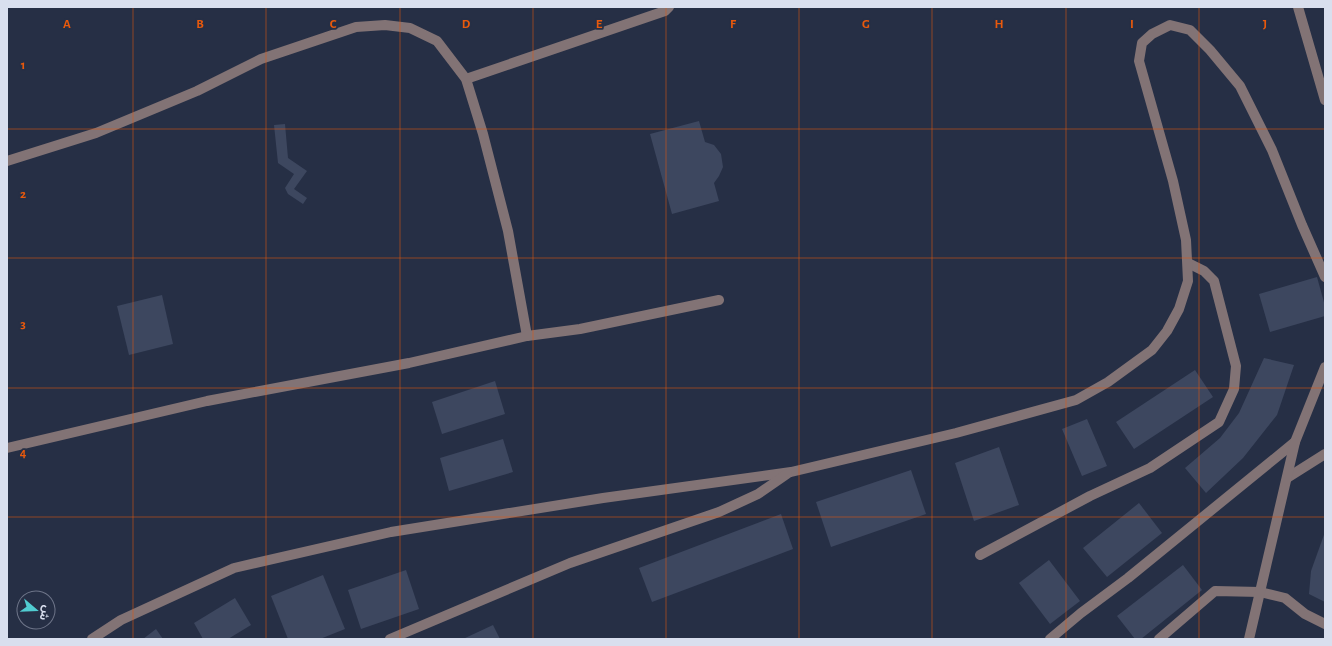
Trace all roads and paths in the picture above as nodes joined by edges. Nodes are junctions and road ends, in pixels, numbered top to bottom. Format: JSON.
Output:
{"nodes":[{"id":1,"x":669,"y":7,"type":"edge"},
{"id":2,"x":1298,"y":7,"type":"edge"},
{"id":3,"x":466,"y":79,"type":"junction"},
{"id":4,"x":1325,"y":100,"type":"edge"},
{"id":5,"x":7,"y":161,"type":"edge"},
{"id":6,"x":1188,"y":263,"type":"junction"},
{"id":7,"x":1325,"y":277,"type":"edge"},
{"id":8,"x":720,"y":300,"type":"dead end"},
{"id":9,"x":527,"y":336,"type":"junction"},
{"id":10,"x":1325,"y":367,"type":"edge"},
{"id":11,"x":1296,"y":442,"type":"junction"},
{"id":12,"x":7,"y":448,"type":"edge"},
{"id":13,"x":1325,"y":454,"type":"edge"},
{"id":14,"x":790,"y":472,"type":"junction"},
{"id":15,"x":1287,"y":478,"type":"junction"},
{"id":16,"x":980,"y":555,"type":"dead end"},
{"id":17,"x":1260,"y":592,"type":"junction"},
{"id":18,"x":1325,"y":624,"type":"edge"},
{"id":19,"x":92,"y":639,"type":"edge"},
{"id":20,"x":390,"y":639,"type":"edge"},
{"id":21,"x":1050,"y":639,"type":"edge"},
{"id":22,"x":1158,"y":639,"type":"edge"},
{"id":23,"x":1249,"y":639,"type":"edge"}],
"edges":[{"from":1,"to":3,"type":"street"},
{"from":2,"to":4,"type":"street"},
{"from":3,"to":5,"type":"street"},
{"from":3,"to":9,"type":"street"},
{"from":6,"to":7,"type":"street"},
{"from":6,"to":14,"type":"street"},
{"from":6,"to":16,"type":"street"},
{"from":8,"to":9,"type":"street"},
{"from":9,"to":12,"type":"street"},
{"from":10,"to":11,"type":"street"},
{"from":11,"to":15,"type":"street"},
{"from":11,"to":21,"type":"street"},
{"from":13,"to":15,"type":"street"},
{"from":14,"to":19,"type":"street"},
{"from":14,"to":20,"type":"street"},
{"from":15,"to":17,"type":"street"},
{"from":17,"to":18,"type":"street"},
{"from":17,"to":22,"type":"street"},
{"from":17,"to":23,"type":"street"}]}
